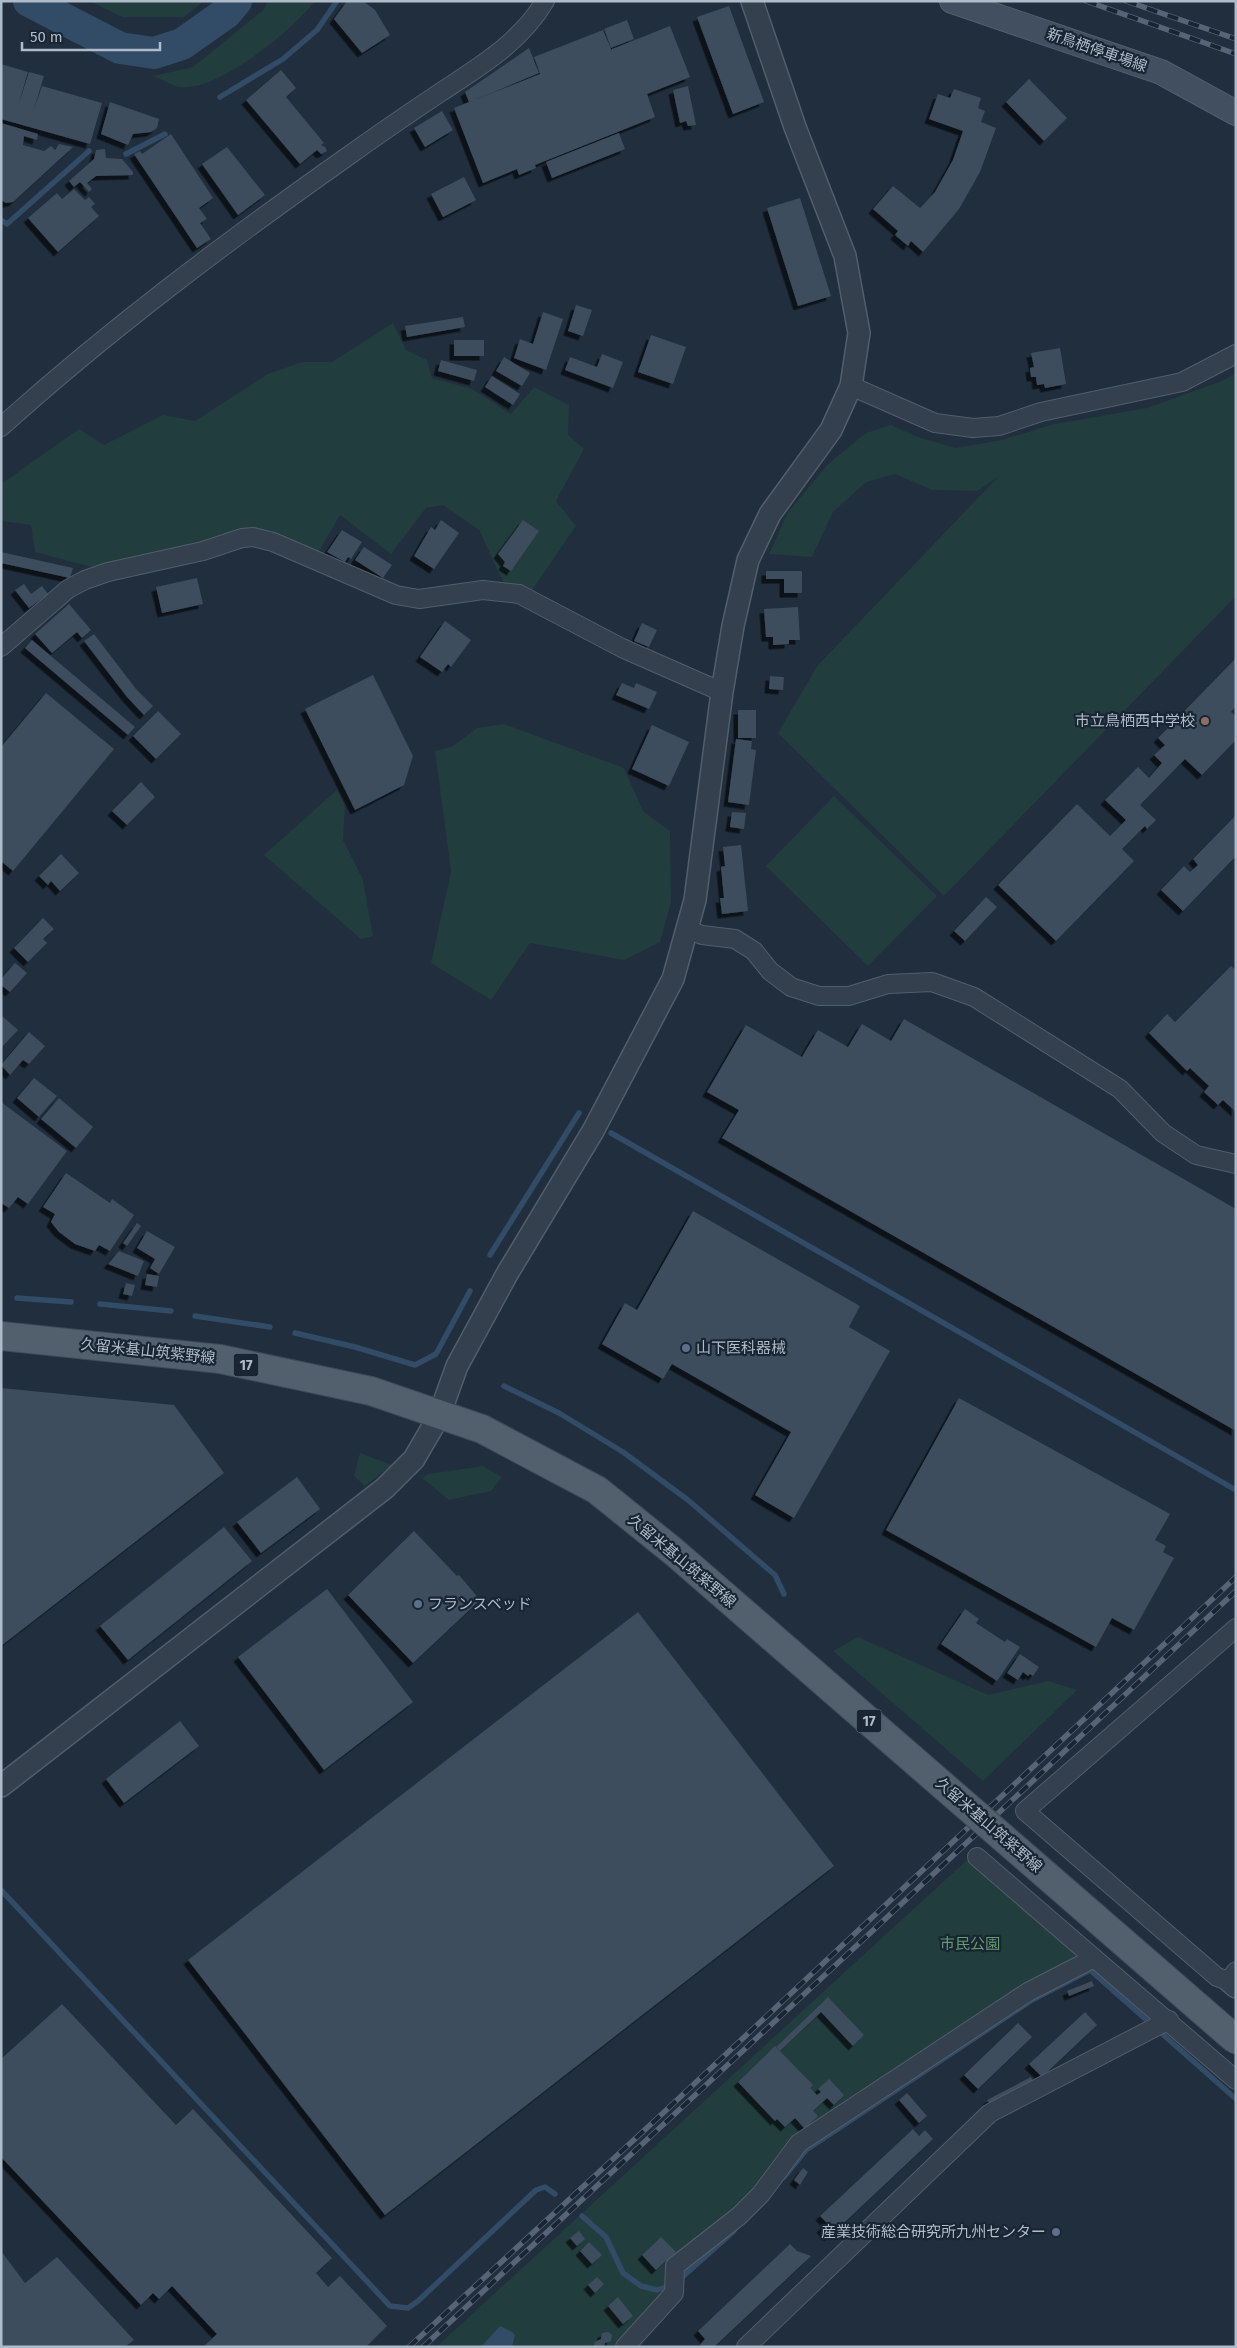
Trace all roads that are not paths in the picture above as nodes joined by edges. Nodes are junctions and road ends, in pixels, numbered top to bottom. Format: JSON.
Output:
{"nodes":[{"id":1,"x":545,"y":1,"type":"edge"},
{"id":2,"x":752,"y":1,"type":"edge"},
{"id":3,"x":952,"y":1,"type":"edge"},
{"id":4,"x":1236,"y":113,"type":"edge"},
{"id":5,"x":1236,"y":354,"type":"edge"},
{"id":6,"x":851,"y":386,"type":"junction"},
{"id":7,"x":1,"y":427,"type":"edge"},
{"id":8,"x":2,"y":646,"type":"edge"},
{"id":9,"x":722,"y":692,"type":"junction"},
{"id":10,"x":687,"y":929,"type":"junction"},
{"id":11,"x":1236,"y":1164,"type":"edge"},
{"id":12,"x":1,"y":1336,"type":"edge"},
{"id":13,"x":439,"y":1416,"type":"junction"},
{"id":14,"x":1236,"y":1628,"type":"edge"},
{"id":15,"x":1,"y":1786,"type":"edge"},
{"id":16,"x":977,"y":1857,"type":"dead end"},
{"id":17,"x":1094,"y":1958,"type":"junction"},
{"id":18,"x":1233,"y":1980,"type":"edge"},
{"id":19,"x":1169,"y":2020,"type":"junction"},
{"id":20,"x":1236,"y":2040,"type":"edge"},
{"id":21,"x":1236,"y":2080,"type":"edge"},
{"id":22,"x":625,"y":2347,"type":"edge"},
{"id":23,"x":746,"y":2347,"type":"edge"}],
"edges":[{"from":1,"to":7,"type":"street"},
{"from":2,"to":6,"type":"street"},
{"from":3,"to":4,"type":"main road","name":"新鳥栖停車場線"},
{"from":5,"to":6,"type":"street"},
{"from":6,"to":9,"type":"street"},
{"from":8,"to":9,"type":"street"},
{"from":9,"to":10,"type":"street"},
{"from":10,"to":11,"type":"street"},
{"from":10,"to":13,"type":"street"},
{"from":12,"to":13,"type":"main road","name":"久留米基山筑紫野線","number":"17"},
{"from":13,"to":15,"type":"street"},
{"from":13,"to":20,"type":"main road","name":"久留米基山筑紫野線","number":"17","bridge":true},
{"from":14,"to":18,"type":"street"},
{"from":16,"to":17,"type":"street"},
{"from":17,"to":19,"type":"street"},
{"from":17,"to":22,"type":"street"},
{"from":19,"to":21,"type":"street"},
{"from":19,"to":23,"type":"street"}]}
